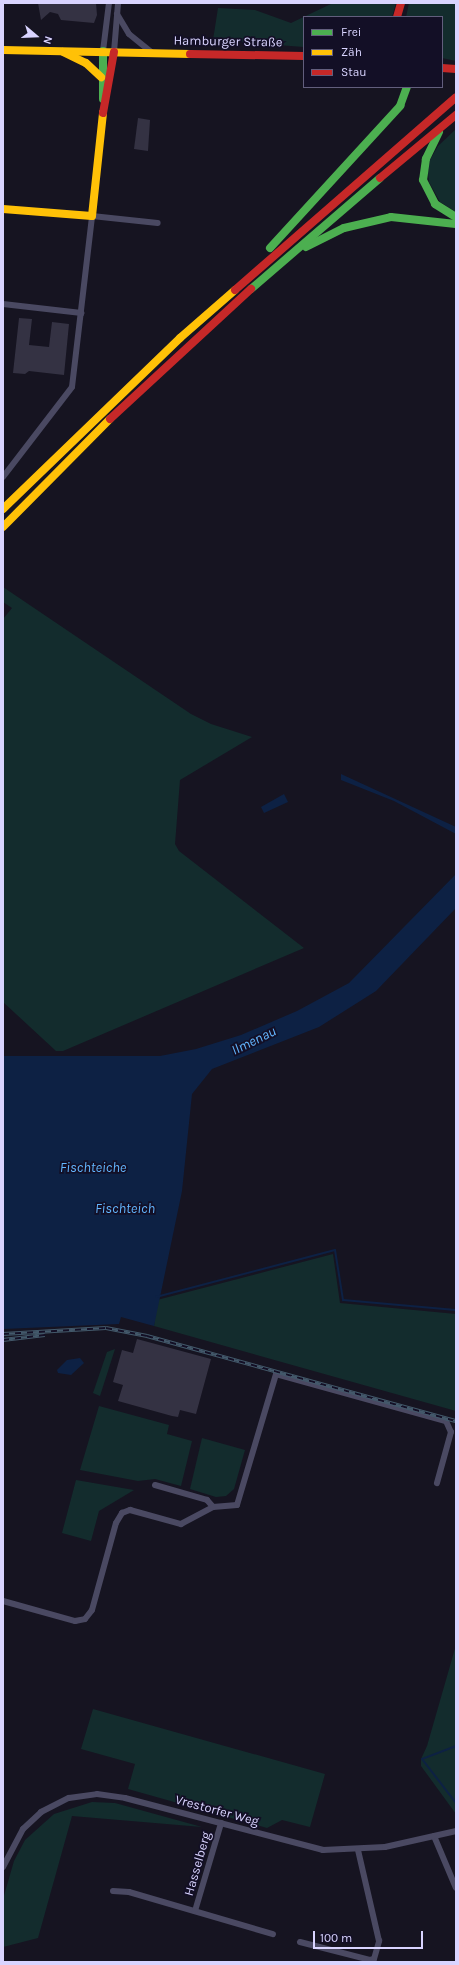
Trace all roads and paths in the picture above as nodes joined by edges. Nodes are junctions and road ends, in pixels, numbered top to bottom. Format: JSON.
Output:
{"nodes":[{"id":1,"x":109,"y":3,"type":"edge"},
{"id":2,"x":118,"y":3,"type":"edge"},
{"id":3,"x":401,"y":3,"type":"edge"},
{"id":4,"x":405,"y":3,"type":"edge"},
{"id":5,"x":117,"y":14,"type":"junction"},
{"id":6,"x":397,"y":16,"type":"edge"},
{"id":7,"x":402,"y":16,"type":"edge"},
{"id":8,"x":3,"y":50,"type":"edge"},
{"id":9,"x":61,"y":51,"type":"junction"},
{"id":10,"x":102,"y":51,"type":"junction"},
{"id":11,"x":114,"y":52,"type":"junction"},
{"id":12,"x":151,"y":52,"type":"junction"},
{"id":13,"x":303,"y":56,"type":"edge"},
{"id":14,"x":443,"y":68,"type":"edge"},
{"id":15,"x":456,"y":69,"type":"edge"},
{"id":16,"x":101,"y":77,"type":"junction"},
{"id":17,"x":407,"y":88,"type":"edge"},
{"id":18,"x":456,"y":97,"type":"edge"},
{"id":19,"x":104,"y":104,"type":"junction"},
{"id":20,"x":456,"y":115,"type":"edge"},
{"id":21,"x":442,"y":126,"type":"junction"},
{"id":22,"x":3,"y":209,"type":"edge"},
{"id":23,"x":92,"y":216,"type":"junction"},
{"id":24,"x":456,"y":217,"type":"edge"},
{"id":25,"x":158,"y":223,"type":"dead end"},
{"id":26,"x":456,"y":224,"type":"edge"},
{"id":27,"x":289,"y":255,"type":"junction"},
{"id":28,"x":230,"y":292,"type":"junction"},
{"id":29,"x":3,"y":304,"type":"edge"},
{"id":30,"x":81,"y":313,"type":"junction"},
{"id":31,"x":3,"y":477,"type":"edge"},
{"id":32,"x":3,"y":510,"type":"edge"},
{"id":33,"x":3,"y":527,"type":"edge"},
{"id":34,"x":437,"y":1483,"type":"dead end"},
{"id":35,"x":155,"y":1485,"type":"dead end"},
{"id":36,"x":213,"y":1506,"type":"junction"},
{"id":37,"x":3,"y":1601,"type":"edge"},
{"id":38,"x":221,"y":1823,"type":"junction"},
{"id":39,"x":456,"y":1831,"type":"edge"},
{"id":40,"x":434,"y":1836,"type":"junction"},
{"id":41,"x":358,"y":1850,"type":"junction"},
{"id":42,"x":3,"y":1867,"type":"edge"},
{"id":43,"x":456,"y":1888,"type":"edge"},
{"id":44,"x":112,"y":1891,"type":"dead end"},
{"id":45,"x":195,"y":1911,"type":"junction"},
{"id":46,"x":273,"y":1934,"type":"dead end"},
{"id":47,"x":300,"y":1942,"type":"dead end"}],
"edges":[{"from":1,"to":10,"type":"street"},
{"from":2,"to":5,"type":"street"},
{"from":3,"to":6,"type":"main road"},
{"from":4,"to":7,"type":"main road"},
{"from":5,"to":11,"type":"street"},
{"from":5,"to":12,"type":"street"},
{"from":8,"to":9,"type":"main road","name":"Hamburger Straße"},
{"from":9,"to":10,"type":"main road","name":"Hamburger Straße"},
{"from":9,"to":16,"type":"main road"},
{"from":10,"to":11,"type":"main road","name":"Hamburger Straße"},
{"from":10,"to":16,"type":"main road"},
{"from":11,"to":12,"type":"main road","name":"Hamburger Straße"},
{"from":11,"to":19,"type":"main road"},
{"from":12,"to":13,"type":"main road","name":"Hamburger Straße"},
{"from":14,"to":15,"type":"main road"},
{"from":16,"to":19,"type":"main road"},
{"from":17,"to":28,"type":"main road"},
{"from":18,"to":28,"type":"main road"},
{"from":19,"to":23,"type":"main road"},
{"from":20,"to":21,"type":"main road"},
{"from":21,"to":24,"type":"main road"},
{"from":21,"to":27,"type":"main road"},
{"from":22,"to":23,"type":"main road"},
{"from":23,"to":25,"type":"street"},
{"from":23,"to":30,"type":"street"},
{"from":26,"to":27,"type":"main road"},
{"from":27,"to":33,"type":"main road"},
{"from":28,"to":32,"type":"main road"},
{"from":29,"to":30,"type":"street"},
{"from":30,"to":31,"type":"street"},
{"from":34,"to":36,"type":"street"},
{"from":35,"to":36,"type":"street"},
{"from":36,"to":37,"type":"street"},
{"from":38,"to":41,"type":"street","name":"Vrestorfer Weg"},
{"from":38,"to":42,"type":"street","name":"Vrestorfer Weg"},
{"from":38,"to":45,"type":"street","name":"Hasselberg"},
{"from":39,"to":40,"type":"street","name":"Vrestorfer Weg"},
{"from":40,"to":41,"type":"street","name":"Vrestorfer Weg"},
{"from":40,"to":43,"type":"street"},
{"from":41,"to":47,"type":"street"},
{"from":44,"to":45,"type":"street","name":"Hasselberg"},
{"from":45,"to":46,"type":"street","name":"Hasselberg"}]}
